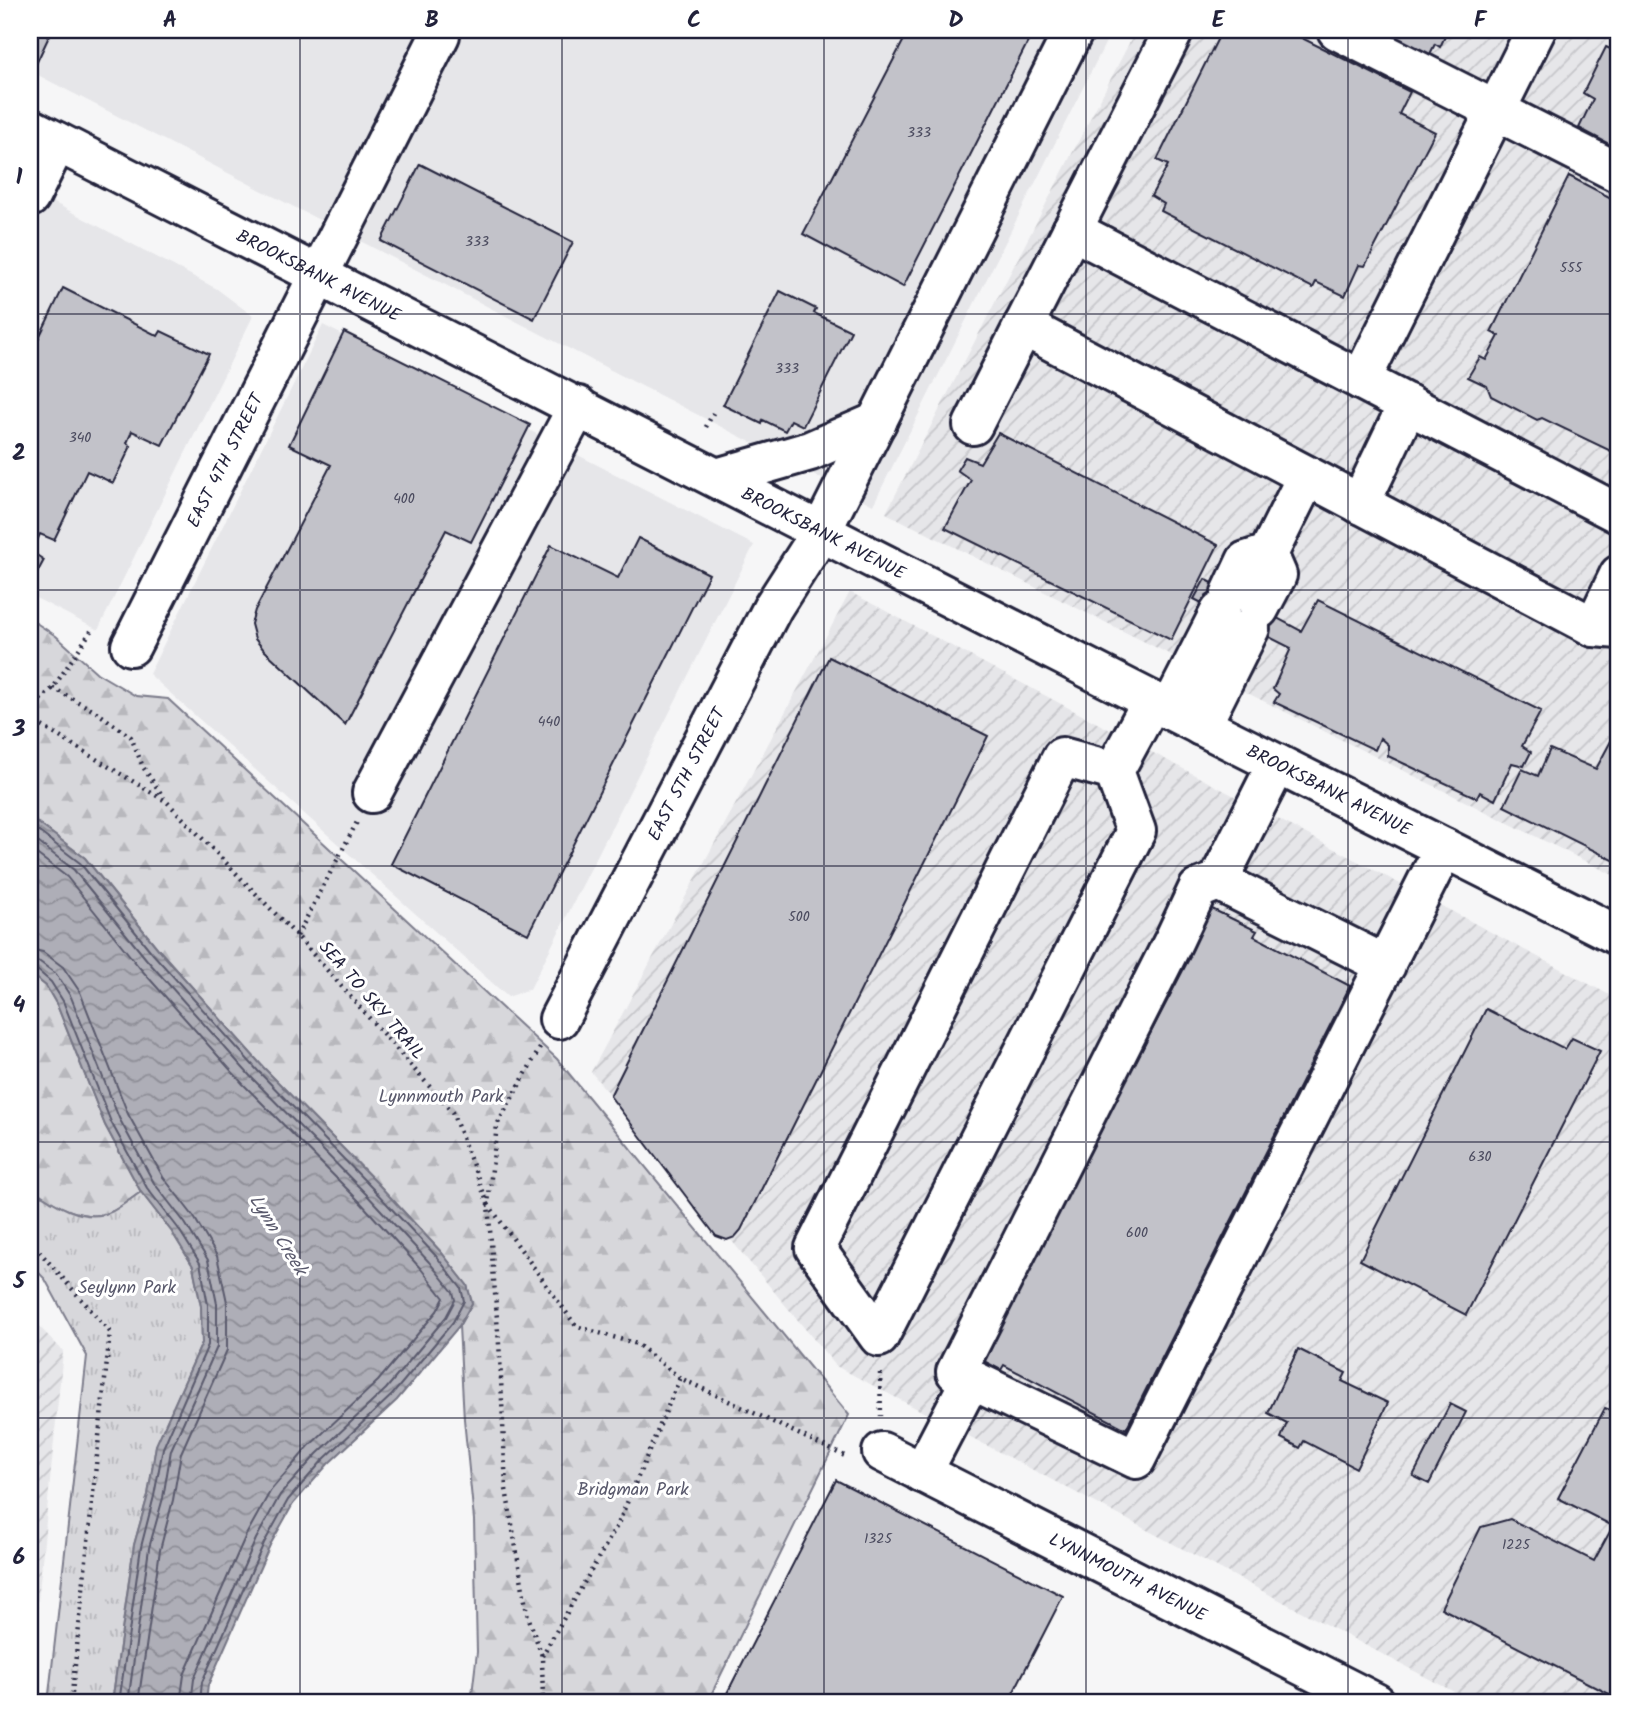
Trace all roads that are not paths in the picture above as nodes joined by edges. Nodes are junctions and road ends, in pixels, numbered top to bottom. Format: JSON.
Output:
{"nodes":[{"id":1,"x":1074,"y":30,"type":"edge"},
{"id":2,"x":1174,"y":30,"type":"edge"},
{"id":3,"x":1337,"y":30,"type":"edge"},
{"id":4,"x":1536,"y":30,"type":"edge"},
{"id":5,"x":440,"y":35,"type":"dead end"},
{"id":6,"x":1496,"y":111,"type":"junction"},
{"id":7,"x":43,"y":135,"type":"edge"},
{"id":8,"x":1619,"y":173,"type":"edge"},
{"id":9,"x":30,"y":197,"type":"edge"},
{"id":10,"x":1072,"y":230,"type":"junction"},
{"id":11,"x":319,"y":274,"type":"junction"},
{"id":12,"x":1023,"y":326,"type":"junction"},
{"id":13,"x":1361,"y":380,"type":"junction"},
{"id":14,"x":1408,"y":404,"type":"junction"},
{"id":15,"x":578,"y":406,"type":"junction"},
{"id":16,"x":877,"y":422,"type":"junction"},
{"id":17,"x":973,"y":425,"type":"dead end"},
{"id":18,"x":1307,"y":476,"type":"junction"},
{"id":19,"x":717,"y":478,"type":"junction"},
{"id":20,"x":1360,"y":504,"type":"junction"},
{"id":21,"x":1619,"y":514,"type":"edge"},
{"id":22,"x":821,"y":532,"type":"junction"},
{"id":23,"x":1619,"y":575,"type":"edge"},
{"id":24,"x":1606,"y":628,"type":"edge"},
{"id":25,"x":131,"y":646,"type":"dead end"},
{"id":26,"x":1174,"y":712,"type":"junction"},
{"id":27,"x":1277,"y":764,"type":"junction"},
{"id":28,"x":1114,"y":771,"type":"junction"},
{"id":29,"x":372,"y":793,"type":"road end"},
{"id":30,"x":1444,"y":848,"type":"junction"},
{"id":31,"x":1218,"y":881,"type":"junction"},
{"id":32,"x":1619,"y":936,"type":"edge"},
{"id":33,"x":1386,"y":965,"type":"junction"},
{"id":34,"x":559,"y":1019,"type":"dead end"},
{"id":35,"x":971,"y":1379,"type":"junction"},
{"id":36,"x":882,"y":1452,"type":"road end"},
{"id":37,"x":922,"y":1473,"type":"junction"},
{"id":38,"x":1376,"y":1703,"type":"edge"}],
"edges":[{"from":1,"to":16,"type":"main road","name":"EAST 5TH STREET"},
{"from":2,"to":10,"type":"main road"},
{"from":3,"to":6,"type":"main road"},
{"from":4,"to":6,"type":"main road"},
{"from":5,"to":11,"type":"main road","name":"EAST 4TH STREET"},
{"from":6,"to":8,"type":"main road"},
{"from":6,"to":13,"type":"main road"},
{"from":7,"to":9,"type":"main road"},
{"from":7,"to":11,"type":"main road","name":"BROOKSBANK AVENUE"},
{"from":10,"to":12,"type":"main road"},
{"from":10,"to":13,"type":"main road"},
{"from":11,"to":15,"type":"main road","name":"BROOKSBANK AVENUE"},
{"from":11,"to":25,"type":"main road","name":"EAST 4TH STREET"},
{"from":12,"to":17,"type":"main road"},
{"from":12,"to":18,"type":"main road"},
{"from":13,"to":14,"type":"main road"},
{"from":14,"to":20,"type":"main road"},
{"from":14,"to":21,"type":"main road"},
{"from":15,"to":19,"type":"main road","name":"BROOKSBANK AVENUE"},
{"from":15,"to":29,"type":"main road"},
{"from":16,"to":19,"type":"main road"},
{"from":16,"to":22,"type":"main road","name":"EAST 5TH STREET"},
{"from":18,"to":20,"type":"main road"},
{"from":18,"to":26,"type":"main road"},
{"from":19,"to":22,"type":"main road","name":"BROOKSBANK AVENUE"},
{"from":20,"to":24,"type":"main road"},
{"from":22,"to":26,"type":"main road","name":"BROOKSBANK AVENUE"},
{"from":22,"to":34,"type":"main road","name":"EAST 5TH STREET"},
{"from":23,"to":24,"type":"main road"},
{"from":26,"to":27,"type":"main road","name":"BROOKSBANK AVENUE"},
{"from":26,"to":28,"type":"main road"},
{"from":27,"to":30,"type":"main road","name":"BROOKSBANK AVENUE"},
{"from":27,"to":31,"type":"main road"},
{"from":28,"to":28,"type":"main road"},
{"from":30,"to":32,"type":"main road","name":"BROOKSBANK AVENUE"},
{"from":30,"to":33,"type":"main road"},
{"from":31,"to":33,"type":"main road"},
{"from":31,"to":35,"type":"main road"},
{"from":33,"to":35,"type":"main road"},
{"from":35,"to":37,"type":"main road"},
{"from":36,"to":37,"type":"main road","name":"LYNNMOUTH AVENUE"},
{"from":37,"to":38,"type":"main road","name":"LYNNMOUTH AVENUE"}]}
